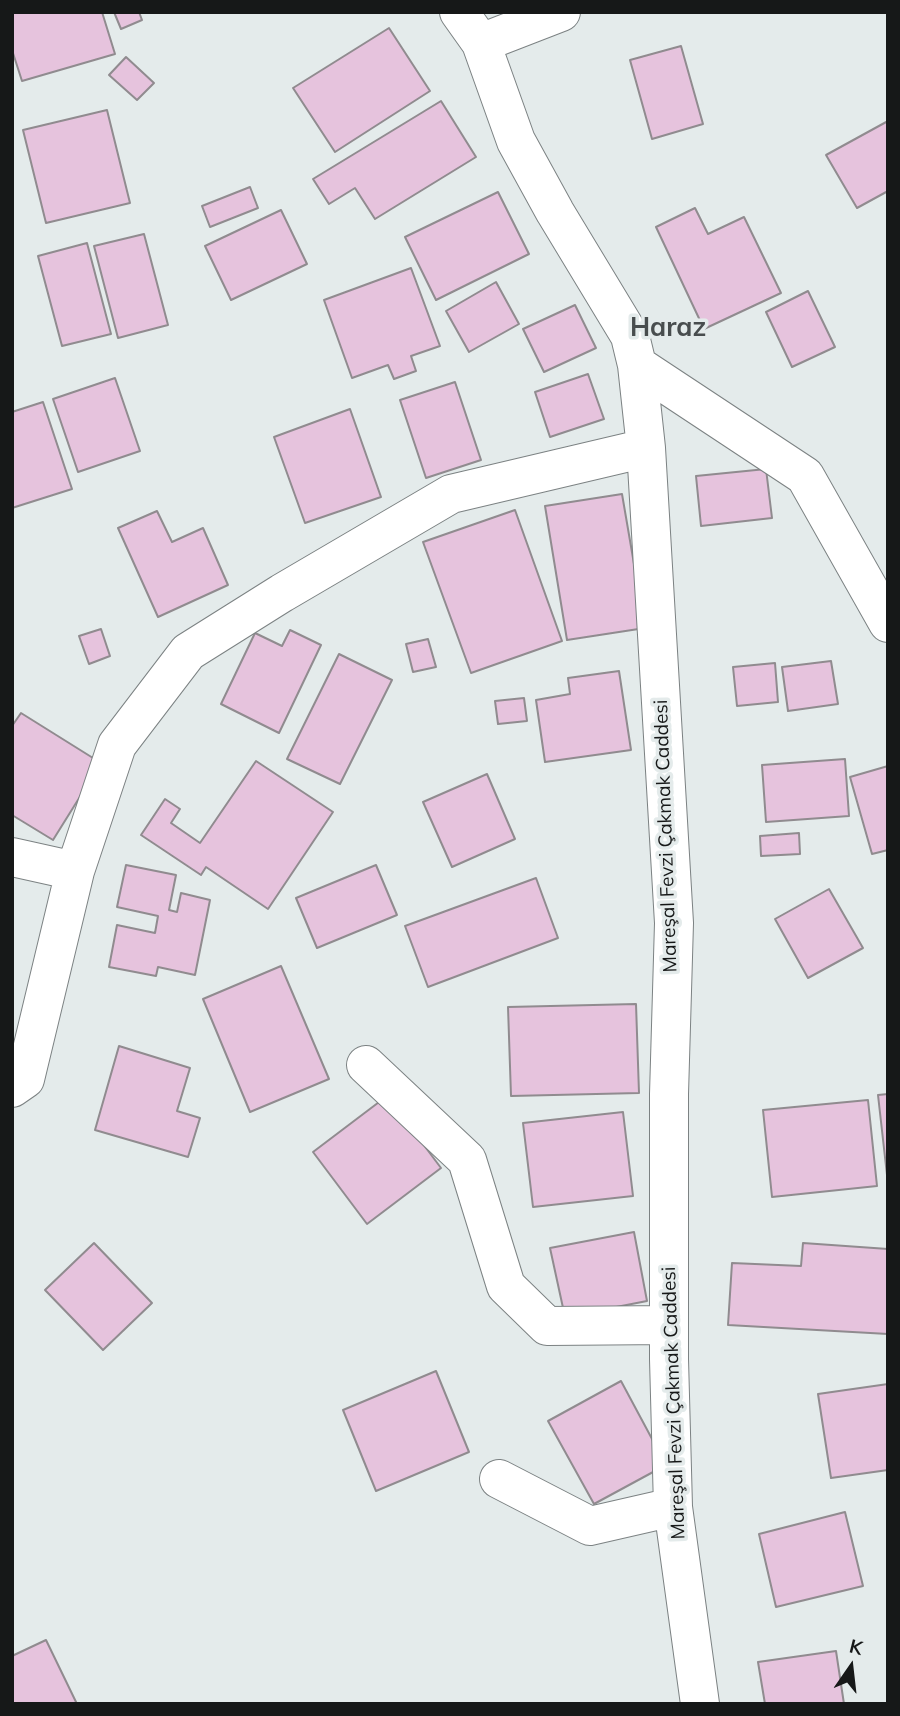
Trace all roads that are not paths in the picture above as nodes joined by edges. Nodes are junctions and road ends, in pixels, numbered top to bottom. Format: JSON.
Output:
{"nodes":[{"id":1,"x":460,"y":12,"type":"edge"},
{"id":2,"x":561,"y":12,"type":"edge"},
{"id":3,"x":481,"y":43,"type":"junction"},
{"id":4,"x":637,"y":365,"type":"junction"},
{"id":5,"x":646,"y":448,"type":"junction"},
{"id":6,"x":888,"y":623,"type":"edge"},
{"id":7,"x":12,"y":857,"type":"edge"},
{"id":8,"x":75,"y":871,"type":"junction"},
{"id":9,"x":366,"y":1065,"type":"dead end"},
{"id":10,"x":12,"y":1088,"type":"edge"},
{"id":11,"x":669,"y":1325,"type":"junction"},
{"id":12,"x":499,"y":1479,"type":"dead end"},
{"id":13,"x":673,"y":1507,"type":"junction"},
{"id":14,"x":700,"y":1704,"type":"edge"}],
"edges":[{"from":1,"to":3,"type":"street","name":"Mareşal Fevzi Çakmak Caddesi"},
{"from":2,"to":3,"type":"street"},
{"from":3,"to":4,"type":"street","name":"Mareşal Fevzi Çakmak Caddesi"},
{"from":4,"to":5,"type":"street","name":"Mareşal Fevzi Çakmak Caddesi"},
{"from":4,"to":6,"type":"street"},
{"from":5,"to":8,"type":"street"},
{"from":5,"to":11,"type":"street","name":"Mareşal Fevzi Çakmak Caddesi"},
{"from":7,"to":8,"type":"street"},
{"from":8,"to":10,"type":"street"},
{"from":9,"to":11,"type":"street"},
{"from":11,"to":13,"type":"street","name":"Mareşal Fevzi Çakmak Caddesi"},
{"from":12,"to":13,"type":"street"},
{"from":13,"to":14,"type":"street","name":"Mareşal Fevzi Çakmak Caddesi"}]}
